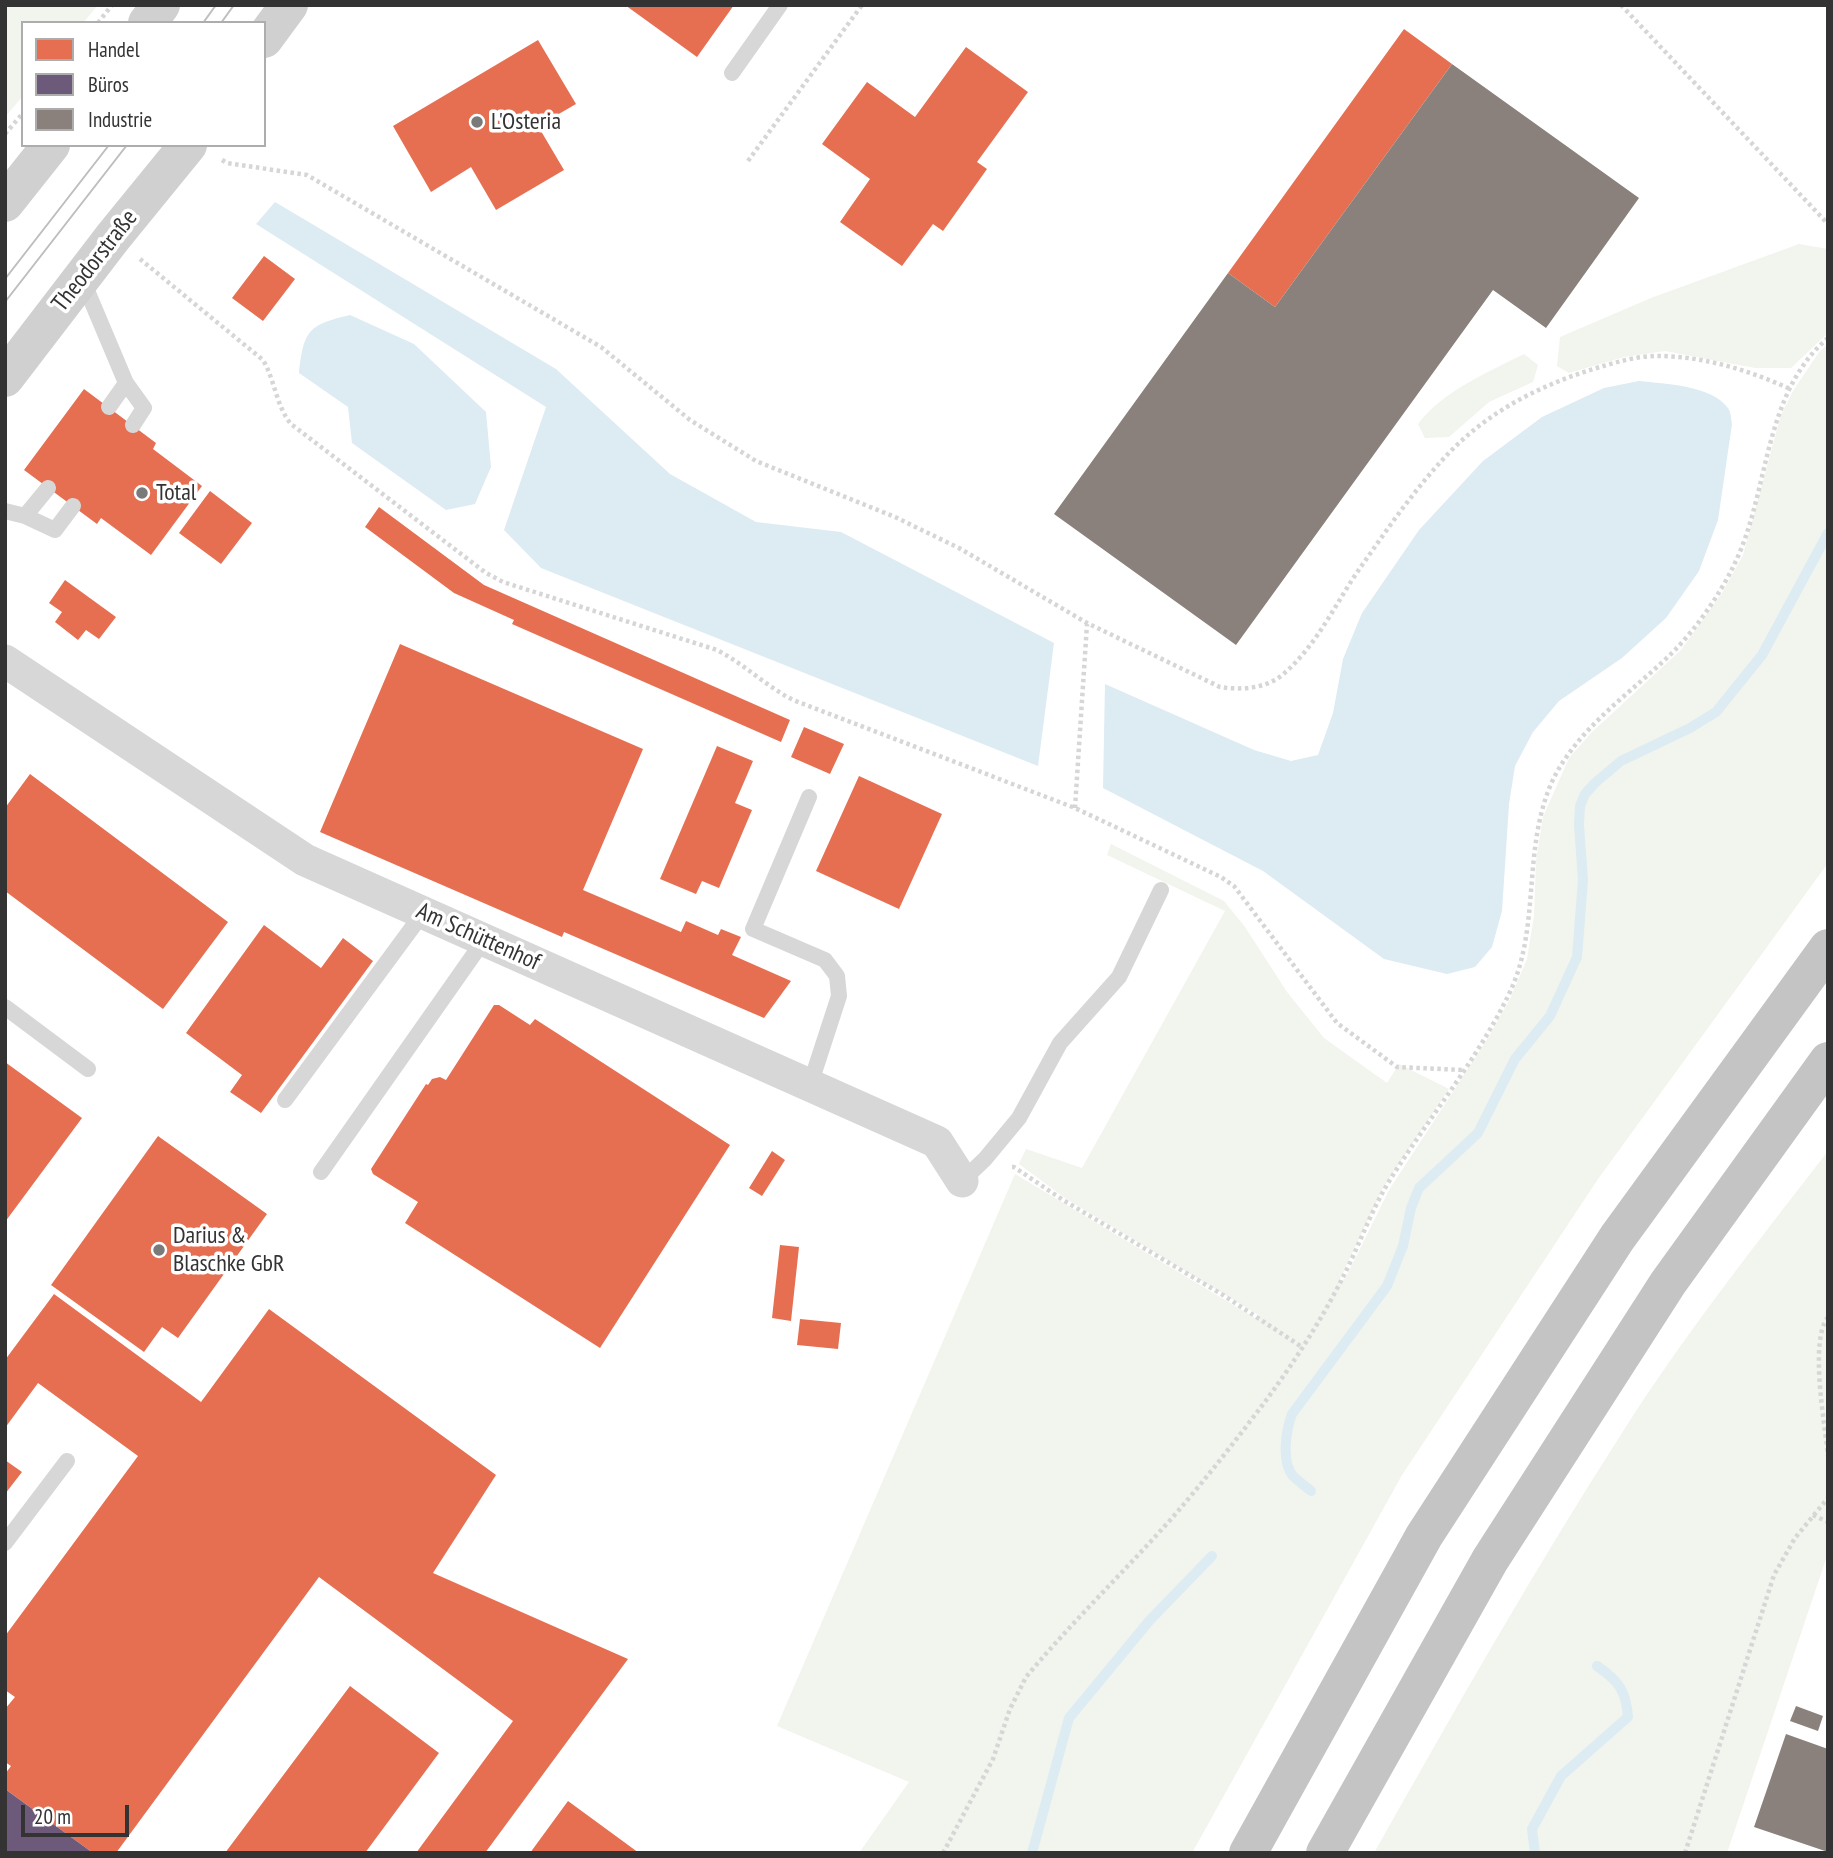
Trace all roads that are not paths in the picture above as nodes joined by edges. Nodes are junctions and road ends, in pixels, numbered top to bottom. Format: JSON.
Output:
{"nodes":[{"id":1,"x":161,"y":5,"type":"edge"},
{"id":2,"x":289,"y":5,"type":"edge"},
{"id":3,"x":780,"y":5,"type":"edge"},
{"id":4,"x":149,"y":21,"type":"edge"},
{"id":5,"x":266,"y":36,"type":"edge"},
{"id":6,"x":732,"y":73,"type":"dead end"},
{"id":7,"x":49,"y":147,"type":"edge"},
{"id":8,"x":203,"y":151,"type":"edge"},
{"id":9,"x":5,"y":202,"type":"edge"},
{"id":10,"x":81,"y":278,"type":"junction"},
{"id":11,"x":5,"y":378,"type":"edge"},
{"id":12,"x":126,"y":383,"type":"junction"},
{"id":13,"x":108,"y":407,"type":"dead end"},
{"id":14,"x":132,"y":425,"type":"dead end"},
{"id":15,"x":48,"y":488,"type":"dead end"},
{"id":16,"x":73,"y":506,"type":"dead end"},
{"id":17,"x":5,"y":511,"type":"edge"},
{"id":18,"x":25,"y":516,"type":"junction"},
{"id":19,"x":5,"y":661,"type":"edge"},
{"id":20,"x":809,"y":797,"type":"dead end"},
{"id":21,"x":1161,"y":890,"type":"dead end"},
{"id":22,"x":423,"y":913,"type":"junction"},
{"id":23,"x":484,"y":940,"type":"junction"},
{"id":24,"x":1828,"y":948,"type":"edge"},
{"id":25,"x":5,"y":1007,"type":"edge"},
{"id":26,"x":1828,"y":1061,"type":"edge"},
{"id":27,"x":88,"y":1069,"type":"dead end"},
{"id":28,"x":810,"y":1085,"type":"junction"},
{"id":29,"x":285,"y":1100,"type":"dead end"},
{"id":30,"x":321,"y":1172,"type":"dead end"},
{"id":31,"x":962,"y":1181,"type":"joint"},
{"id":32,"x":67,"y":1461,"type":"dead end"},
{"id":33,"x":5,"y":1543,"type":"edge"},
{"id":34,"x":1248,"y":1853,"type":"edge"},
{"id":35,"x":1325,"y":1853,"type":"edge"}],
"edges":[{"from":1,"to":4,"type":"main road"},
{"from":2,"to":5,"type":"main road"},
{"from":3,"to":6,"type":"lane"},
{"from":7,"to":9,"type":"main road"},
{"from":8,"to":10,"type":"main road","name":"Theodorstraße"},
{"from":10,"to":11,"type":"main road","name":"Theodorstraße"},
{"from":10,"to":12,"type":"lane"},
{"from":12,"to":13,"type":"lane"},
{"from":12,"to":14,"type":"lane"},
{"from":15,"to":18,"type":"lane"},
{"from":16,"to":18,"type":"lane"},
{"from":17,"to":18,"type":"lane"},
{"from":19,"to":22,"type":"street","name":"Am Schüttenhof"},
{"from":20,"to":28,"type":"lane"},
{"from":21,"to":31,"type":"lane"},
{"from":22,"to":23,"type":"street","name":"Am Schüttenhof"},
{"from":22,"to":29,"type":"lane"},
{"from":23,"to":28,"type":"street","name":"Am Schüttenhof"},
{"from":23,"to":30,"type":"lane"},
{"from":24,"to":34,"type":"highway"},
{"from":25,"to":27,"type":"lane"},
{"from":26,"to":35,"type":"highway"},
{"from":28,"to":31,"type":"street","name":"Am Schüttenhof"},
{"from":32,"to":33,"type":"lane"}]}
